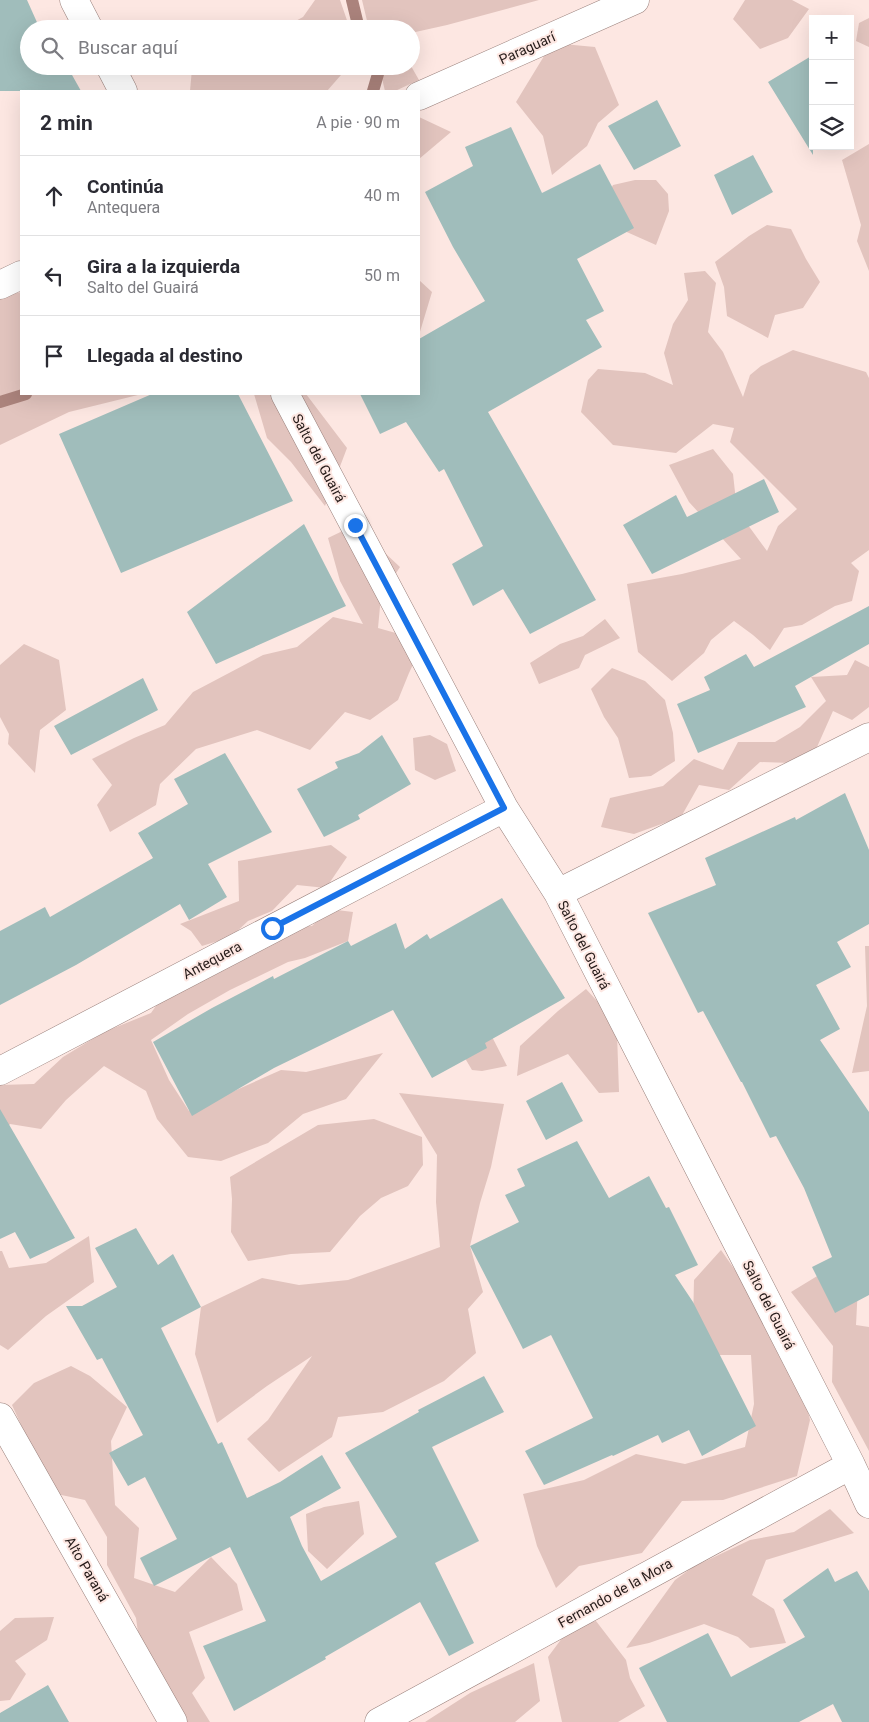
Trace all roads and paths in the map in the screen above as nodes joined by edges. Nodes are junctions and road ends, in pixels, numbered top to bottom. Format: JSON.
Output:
{"nodes":[{"id":1,"x":74,"y":0,"type":"edge"},
{"id":2,"x":635,"y":0,"type":"edge"},
{"id":3,"x":84,"y":20,"type":"edge"},
{"id":4,"x":115,"y":75,"type":"edge"},
{"id":5,"x":122,"y":90,"type":"edge"},
{"id":6,"x":420,"y":96,"type":"edge"},
{"id":7,"x":20,"y":275,"type":"edge"},
{"id":8,"x":0,"y":285,"type":"edge"},
{"id":9,"x":286,"y":395,"type":"edge"},
{"id":10,"x":869,"y":738,"type":"edge"},
{"id":11,"x":504,"y":808,"type":"junction"},
{"id":12,"x":558,"y":893,"type":"junction"},
{"id":13,"x":0,"y":1070,"type":"edge"},
{"id":14,"x":0,"y":1417,"type":"edge"},
{"id":15,"x":851,"y":1465,"type":"junction"},
{"id":16,"x":869,"y":1504,"type":"edge"},
{"id":17,"x":173,"y":1722,"type":"edge"},
{"id":18,"x":379,"y":1722,"type":"edge"}],
"edges":[{"from":1,"to":3,"type":"street"},
{"from":2,"to":6,"type":"street","name":"Paraguarí"},
{"from":4,"to":5,"type":"street"},
{"from":7,"to":8,"type":"street"},
{"from":9,"to":11,"type":"street","name":"Salto del Guairá"},
{"from":10,"to":12,"type":"street"},
{"from":11,"to":12,"type":"street","name":"Salto del Guairá"},
{"from":11,"to":13,"type":"street","name":"Antequera"},
{"from":12,"to":15,"type":"street","name":"Salto del Guairá"},
{"from":14,"to":17,"type":"street","name":"Alto Paraná"},
{"from":15,"to":16,"type":"street","name":"Salto del Guairá"},
{"from":15,"to":18,"type":"street","name":"Fernando de la Mora"}]}
